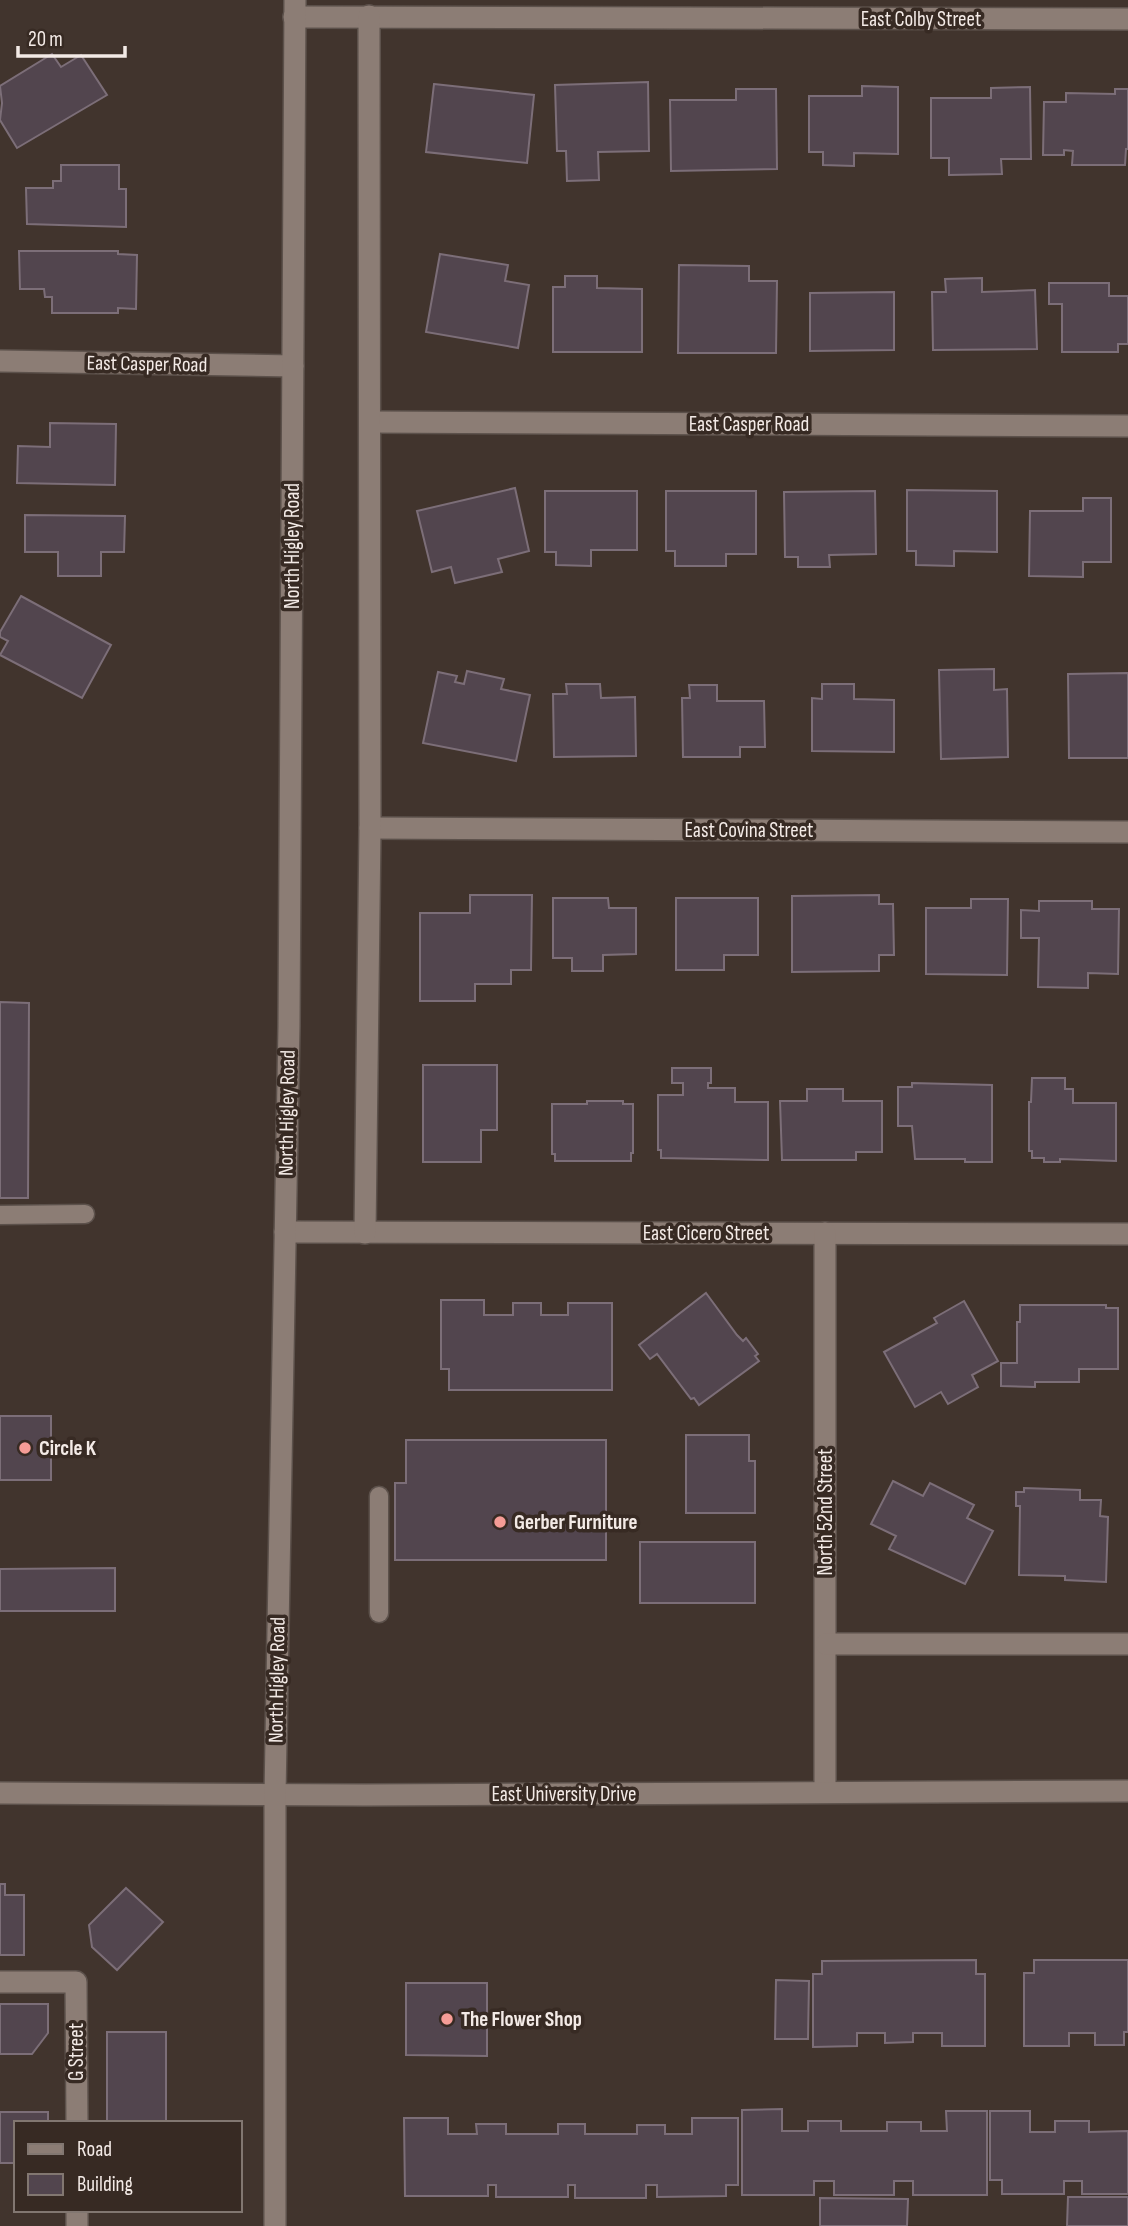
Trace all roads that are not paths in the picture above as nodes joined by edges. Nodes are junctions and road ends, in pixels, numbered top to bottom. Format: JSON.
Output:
{"nodes":[{"id":1,"x":295,"y":8,"type":"edge"},
{"id":2,"x":369,"y":16,"type":"junction"},
{"id":3,"x":1128,"y":19,"type":"edge"},
{"id":4,"x":0,"y":361,"type":"edge"},
{"id":5,"x":293,"y":366,"type":"junction"},
{"id":6,"x":370,"y":422,"type":"junction"},
{"id":7,"x":1128,"y":426,"type":"edge"},
{"id":8,"x":370,"y":828,"type":"junction"},
{"id":9,"x":1128,"y":832,"type":"edge"},
{"id":10,"x":85,"y":1214,"type":"dead end"},
{"id":11,"x":0,"y":1215,"type":"edge"},
{"id":12,"x":285,"y":1232,"type":"junction"},
{"id":13,"x":365,"y":1233,"type":"junction"},
{"id":14,"x":825,"y":1233,"type":"junction"},
{"id":15,"x":1128,"y":1234,"type":"edge"},
{"id":16,"x":379,"y":1496,"type":"dead end"},
{"id":17,"x":379,"y":1613,"type":"dead end"},
{"id":18,"x":825,"y":1644,"type":"junction"},
{"id":19,"x":1128,"y":1644,"type":"edge"},
{"id":20,"x":825,"y":1791,"type":"junction"},
{"id":21,"x":1128,"y":1791,"type":"edge"},
{"id":22,"x":0,"y":1793,"type":"edge"},
{"id":23,"x":275,"y":1794,"type":"junction"},
{"id":24,"x":0,"y":1982,"type":"edge"},
{"id":25,"x":76,"y":2121,"type":"edge"},
{"id":26,"x":275,"y":2226,"type":"edge"}],
"edges":[{"from":1,"to":2,"type":"street","name":"East Colby Street"},
{"from":1,"to":5,"type":"street","name":"North Higley Road"},
{"from":2,"to":3,"type":"street","name":"East Colby Street"},
{"from":2,"to":6,"type":"street"},
{"from":4,"to":5,"type":"street","name":"East Casper Road"},
{"from":5,"to":12,"type":"street","name":"North Higley Road"},
{"from":6,"to":7,"type":"street","name":"East Casper Road"},
{"from":6,"to":8,"type":"street"},
{"from":8,"to":9,"type":"street","name":"East Covina Street"},
{"from":8,"to":13,"type":"street"},
{"from":10,"to":11,"type":"lane"},
{"from":12,"to":13,"type":"street","name":"East Cicero Street"},
{"from":12,"to":23,"type":"street","name":"North Higley Road"},
{"from":13,"to":14,"type":"street","name":"East Cicero Street"},
{"from":14,"to":15,"type":"street","name":"East Cicero Street"},
{"from":14,"to":18,"type":"street","name":"North 52nd Street"},
{"from":16,"to":17,"type":"lane"},
{"from":18,"to":19,"type":"street"},
{"from":18,"to":20,"type":"street","name":"North 52nd Street"},
{"from":20,"to":21,"type":"street","name":"East University Drive"},
{"from":20,"to":23,"type":"street","name":"East University Drive"},
{"from":22,"to":23,"type":"street","name":"East University Drive"},
{"from":23,"to":26,"type":"street","name":"North Higley Road"},
{"from":24,"to":25,"type":"street","name":"G Street"}]}
